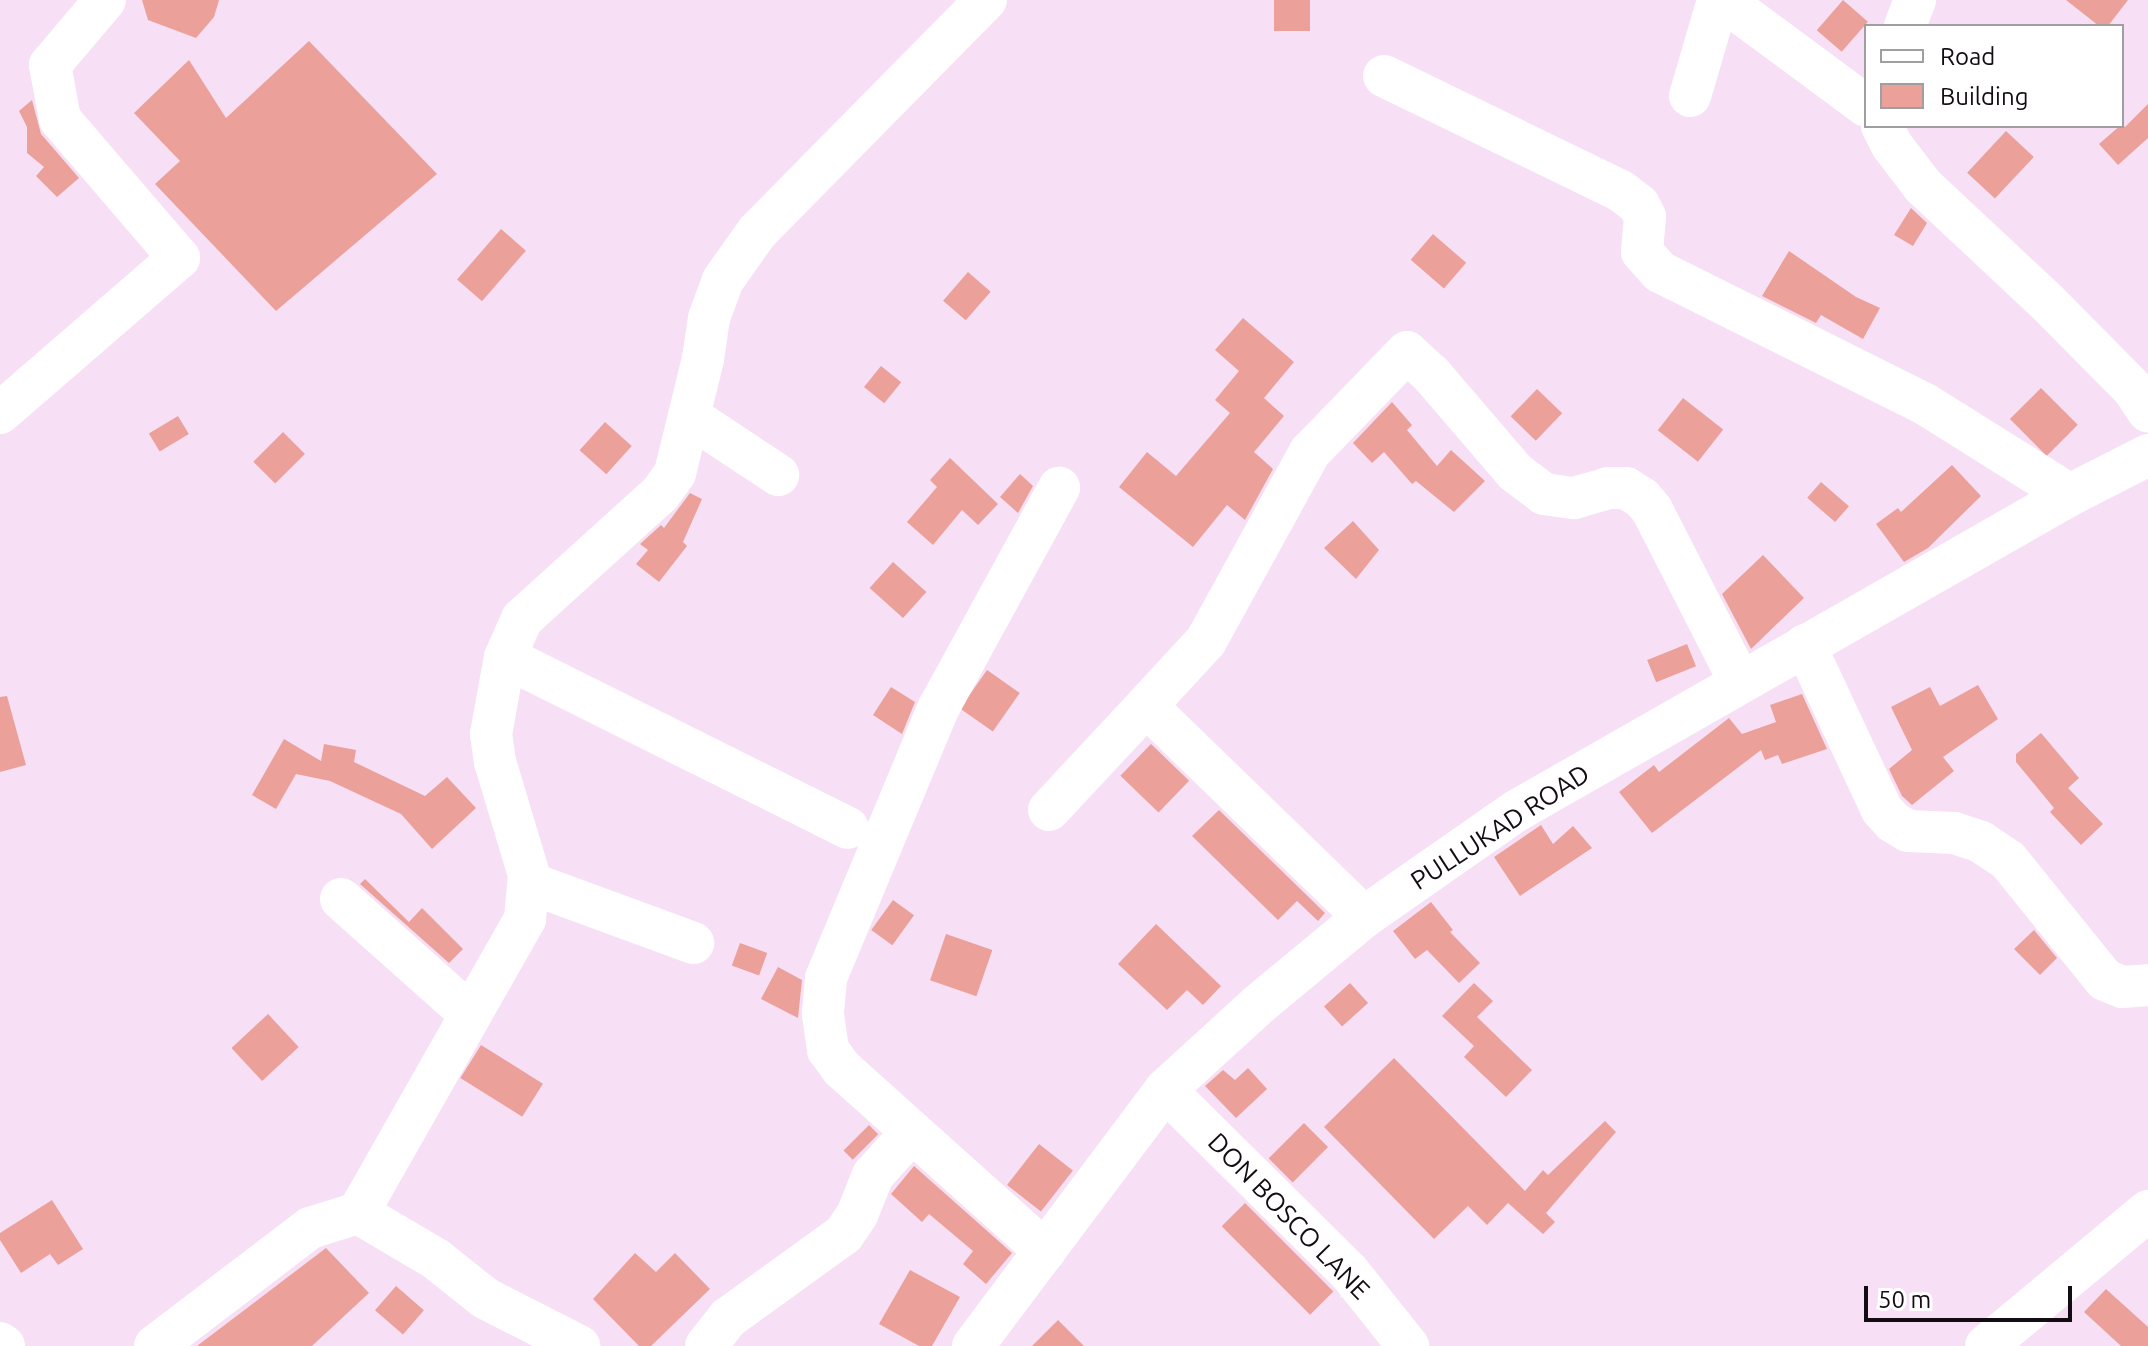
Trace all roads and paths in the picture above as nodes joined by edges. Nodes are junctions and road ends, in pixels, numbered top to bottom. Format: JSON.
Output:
{"nodes":[{"id":1,"x":105,"y":0,"type":"edge"},
{"id":2,"x":986,"y":0,"type":"edge"},
{"id":3,"x":1721,"y":0,"type":"edge"},
{"id":4,"x":1915,"y":0,"type":"edge"},
{"id":5,"x":1906,"y":24,"type":"edge"},
{"id":6,"x":1384,"y":76,"type":"dead end"},
{"id":7,"x":1690,"y":96,"type":"dead end"},
{"id":8,"x":1864,"y":105,"type":"edge"},
{"id":9,"x":1883,"y":128,"type":"edge"},
{"id":10,"x":2148,"y":411,"type":"edge"},
{"id":11,"x":0,"y":413,"type":"edge"},
{"id":12,"x":689,"y":416,"type":"junction"},
{"id":13,"x":2148,"y":455,"type":"edge"},
{"id":14,"x":778,"y":475,"type":"dead end"},
{"id":15,"x":1059,"y":488,"type":"dead end"},
{"id":16,"x":2070,"y":495,"type":"junction"},
{"id":17,"x":1805,"y":645,"type":"junction"},
{"id":18,"x":505,"y":657,"type":"junction"},
{"id":19,"x":1740,"y":682,"type":"junction"},
{"id":20,"x":1146,"y":706,"type":"junction"},
{"id":21,"x":1049,"y":810,"type":"dead end"},
{"id":22,"x":848,"y":828,"type":"dead end"},
{"id":23,"x":530,"y":883,"type":"junction"},
{"id":24,"x":341,"y":899,"type":"dead end"},
{"id":25,"x":1364,"y":917,"type":"junction"},
{"id":26,"x":693,"y":943,"type":"dead end"},
{"id":27,"x":2148,"y":985,"type":"edge"},
{"id":28,"x":469,"y":1013,"type":"junction"},
{"id":29,"x":1165,"y":1090,"type":"junction"},
{"id":30,"x":912,"y":1132,"type":"junction"},
{"id":31,"x":2148,"y":1211,"type":"edge"},
{"id":32,"x":358,"y":1213,"type":"junction"},
{"id":33,"x":1045,"y":1251,"type":"junction"},
{"id":34,"x":155,"y":1346,"type":"edge"},
{"id":35,"x":579,"y":1346,"type":"edge"},
{"id":36,"x":706,"y":1346,"type":"edge"},
{"id":37,"x":973,"y":1346,"type":"edge"},
{"id":38,"x":1408,"y":1346,"type":"edge"},
{"id":39,"x":1986,"y":1346,"type":"edge"}],
"edges":[{"from":1,"to":11,"type":"street"},
{"from":2,"to":12,"type":"street"},
{"from":3,"to":7,"type":"street"},
{"from":3,"to":8,"type":"street"},
{"from":4,"to":5,"type":"street"},
{"from":6,"to":16,"type":"street"},
{"from":9,"to":10,"type":"street"},
{"from":12,"to":14,"type":"street"},
{"from":12,"to":18,"type":"street"},
{"from":13,"to":16,"type":"street","name":"PULLUKAD ROAD"},
{"from":15,"to":30,"type":"street"},
{"from":16,"to":17,"type":"street","name":"PULLUKAD ROAD"},
{"from":17,"to":19,"type":"street","name":"PULLUKAD ROAD"},
{"from":17,"to":27,"type":"street"},
{"from":18,"to":22,"type":"street"},
{"from":18,"to":23,"type":"street"},
{"from":19,"to":20,"type":"street"},
{"from":19,"to":25,"type":"street","name":"PULLUKAD ROAD"},
{"from":20,"to":21,"type":"street"},
{"from":20,"to":25,"type":"street"},
{"from":23,"to":26,"type":"street"},
{"from":23,"to":28,"type":"street"},
{"from":24,"to":28,"type":"street"},
{"from":25,"to":29,"type":"street","name":"PULLUKAD ROAD"},
{"from":28,"to":32,"type":"street"},
{"from":29,"to":33,"type":"street","name":"PULLUKAD ROAD"},
{"from":29,"to":38,"type":"street","name":"DON BOSCO LANE"},
{"from":30,"to":33,"type":"street"},
{"from":30,"to":36,"type":"street"},
{"from":31,"to":39,"type":"street"},
{"from":32,"to":34,"type":"street"},
{"from":32,"to":35,"type":"street"},
{"from":33,"to":37,"type":"street","name":"PULLUKAD ROAD"}]}
